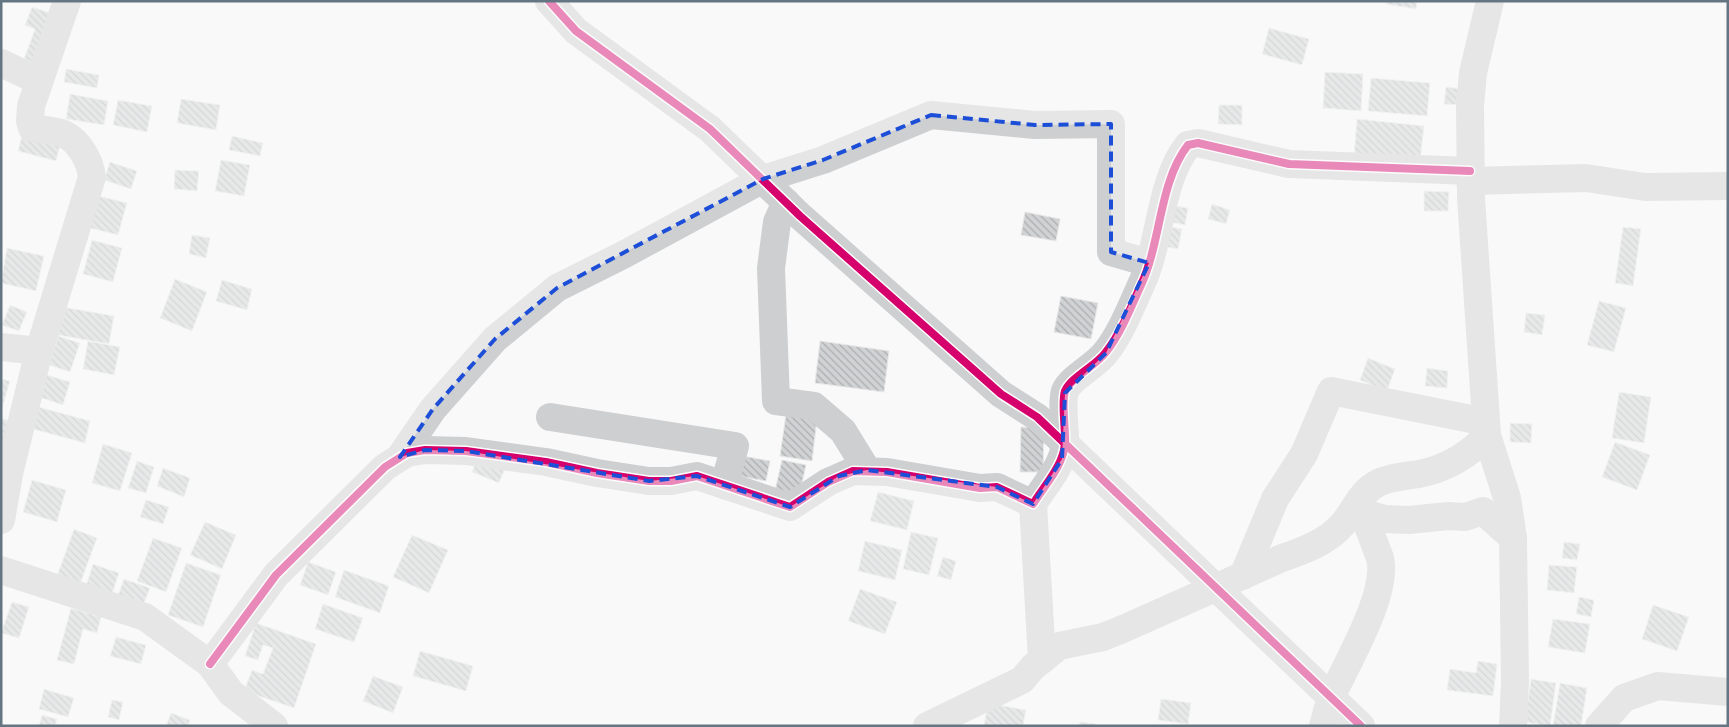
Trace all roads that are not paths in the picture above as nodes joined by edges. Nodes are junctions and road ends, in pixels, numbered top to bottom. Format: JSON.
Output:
{"nodes":[{"id":1,"x":67,"y":1,"type":"edge"},
{"id":2,"x":549,"y":1,"type":"edge"},
{"id":3,"x":1490,"y":1,"type":"edge"},
{"id":4,"x":1,"y":63,"type":"edge"},
{"id":5,"x":39,"y":81,"type":"junction"},
{"id":6,"x":1470,"y":176,"type":"junction"},
{"id":7,"x":763,"y":179,"type":"junction"},
{"id":8,"x":1728,"y":186,"type":"edge"},
{"id":9,"x":786,"y":202,"type":"junction"},
{"id":10,"x":1148,"y":263,"type":"junction"},
{"id":11,"x":1,"y":347,"type":"edge"},
{"id":12,"x":39,"y":351,"type":"junction"},
{"id":13,"x":550,"y":417,"type":"dead end"},
{"id":14,"x":1487,"y":428,"type":"junction"},
{"id":15,"x":1065,"y":446,"type":"junction"},
{"id":16,"x":400,"y":457,"type":"junction"},
{"id":17,"x":867,"y":470,"type":"junction"},
{"id":18,"x":724,"y":485,"type":"junction"},
{"id":19,"x":1033,"y":504,"type":"junction"},
{"id":20,"x":1359,"y":510,"type":"junction"},
{"id":21,"x":1,"y":520,"type":"edge"},
{"id":22,"x":1513,"y":538,"type":"junction"},
{"id":23,"x":1,"y":570,"type":"edge"},
{"id":24,"x":1243,"y":576,"type":"junction"},
{"id":25,"x":1215,"y":589,"type":"junction"},
{"id":26,"x":1042,"y":660,"type":"junction"},
{"id":27,"x":210,"y":664,"type":"junction"},
{"id":28,"x":1728,"y":692,"type":"edge"},
{"id":29,"x":1331,"y":698,"type":"junction"},
{"id":30,"x":274,"y":726,"type":"edge"},
{"id":31,"x":928,"y":726,"type":"edge"},
{"id":32,"x":1323,"y":726,"type":"edge"},
{"id":33,"x":1361,"y":726,"type":"edge"},
{"id":34,"x":1514,"y":726,"type":"edge"},
{"id":35,"x":1598,"y":726,"type":"edge"}],
"edges":[{"from":1,"to":5,"type":"street"},
{"from":2,"to":7,"type":"street"},
{"from":3,"to":6,"type":"street"},
{"from":4,"to":5,"type":"street"},
{"from":5,"to":12,"type":"street"},
{"from":6,"to":8,"type":"street"},
{"from":6,"to":10,"type":"street"},
{"from":6,"to":14,"type":"street"},
{"from":7,"to":9,"type":"street"},
{"from":7,"to":10,"type":"street"},
{"from":7,"to":16,"type":"street"},
{"from":9,"to":15,"type":"street"},
{"from":9,"to":17,"type":"street"},
{"from":10,"to":15,"type":"street"},
{"from":11,"to":12,"type":"street"},
{"from":12,"to":21,"type":"street"},
{"from":13,"to":18,"type":"street"},
{"from":14,"to":20,"type":"street"},
{"from":14,"to":22,"type":"street"},
{"from":14,"to":24,"type":"street"},
{"from":15,"to":19,"type":"street"},
{"from":15,"to":25,"type":"street"},
{"from":16,"to":18,"type":"street"},
{"from":16,"to":27,"type":"street"},
{"from":17,"to":18,"type":"street"},
{"from":17,"to":19,"type":"street"},
{"from":19,"to":26,"type":"street"},
{"from":20,"to":22,"type":"street"},
{"from":20,"to":24,"type":"street"},
{"from":20,"to":29,"type":"street"},
{"from":22,"to":34,"type":"street"},
{"from":23,"to":27,"type":"street"},
{"from":24,"to":25,"type":"street"},
{"from":25,"to":26,"type":"street"},
{"from":25,"to":29,"type":"street"},
{"from":26,"to":31,"type":"street"},
{"from":27,"to":30,"type":"street"},
{"from":28,"to":35,"type":"street"},
{"from":29,"to":32,"type":"street"},
{"from":29,"to":33,"type":"street"}]}
